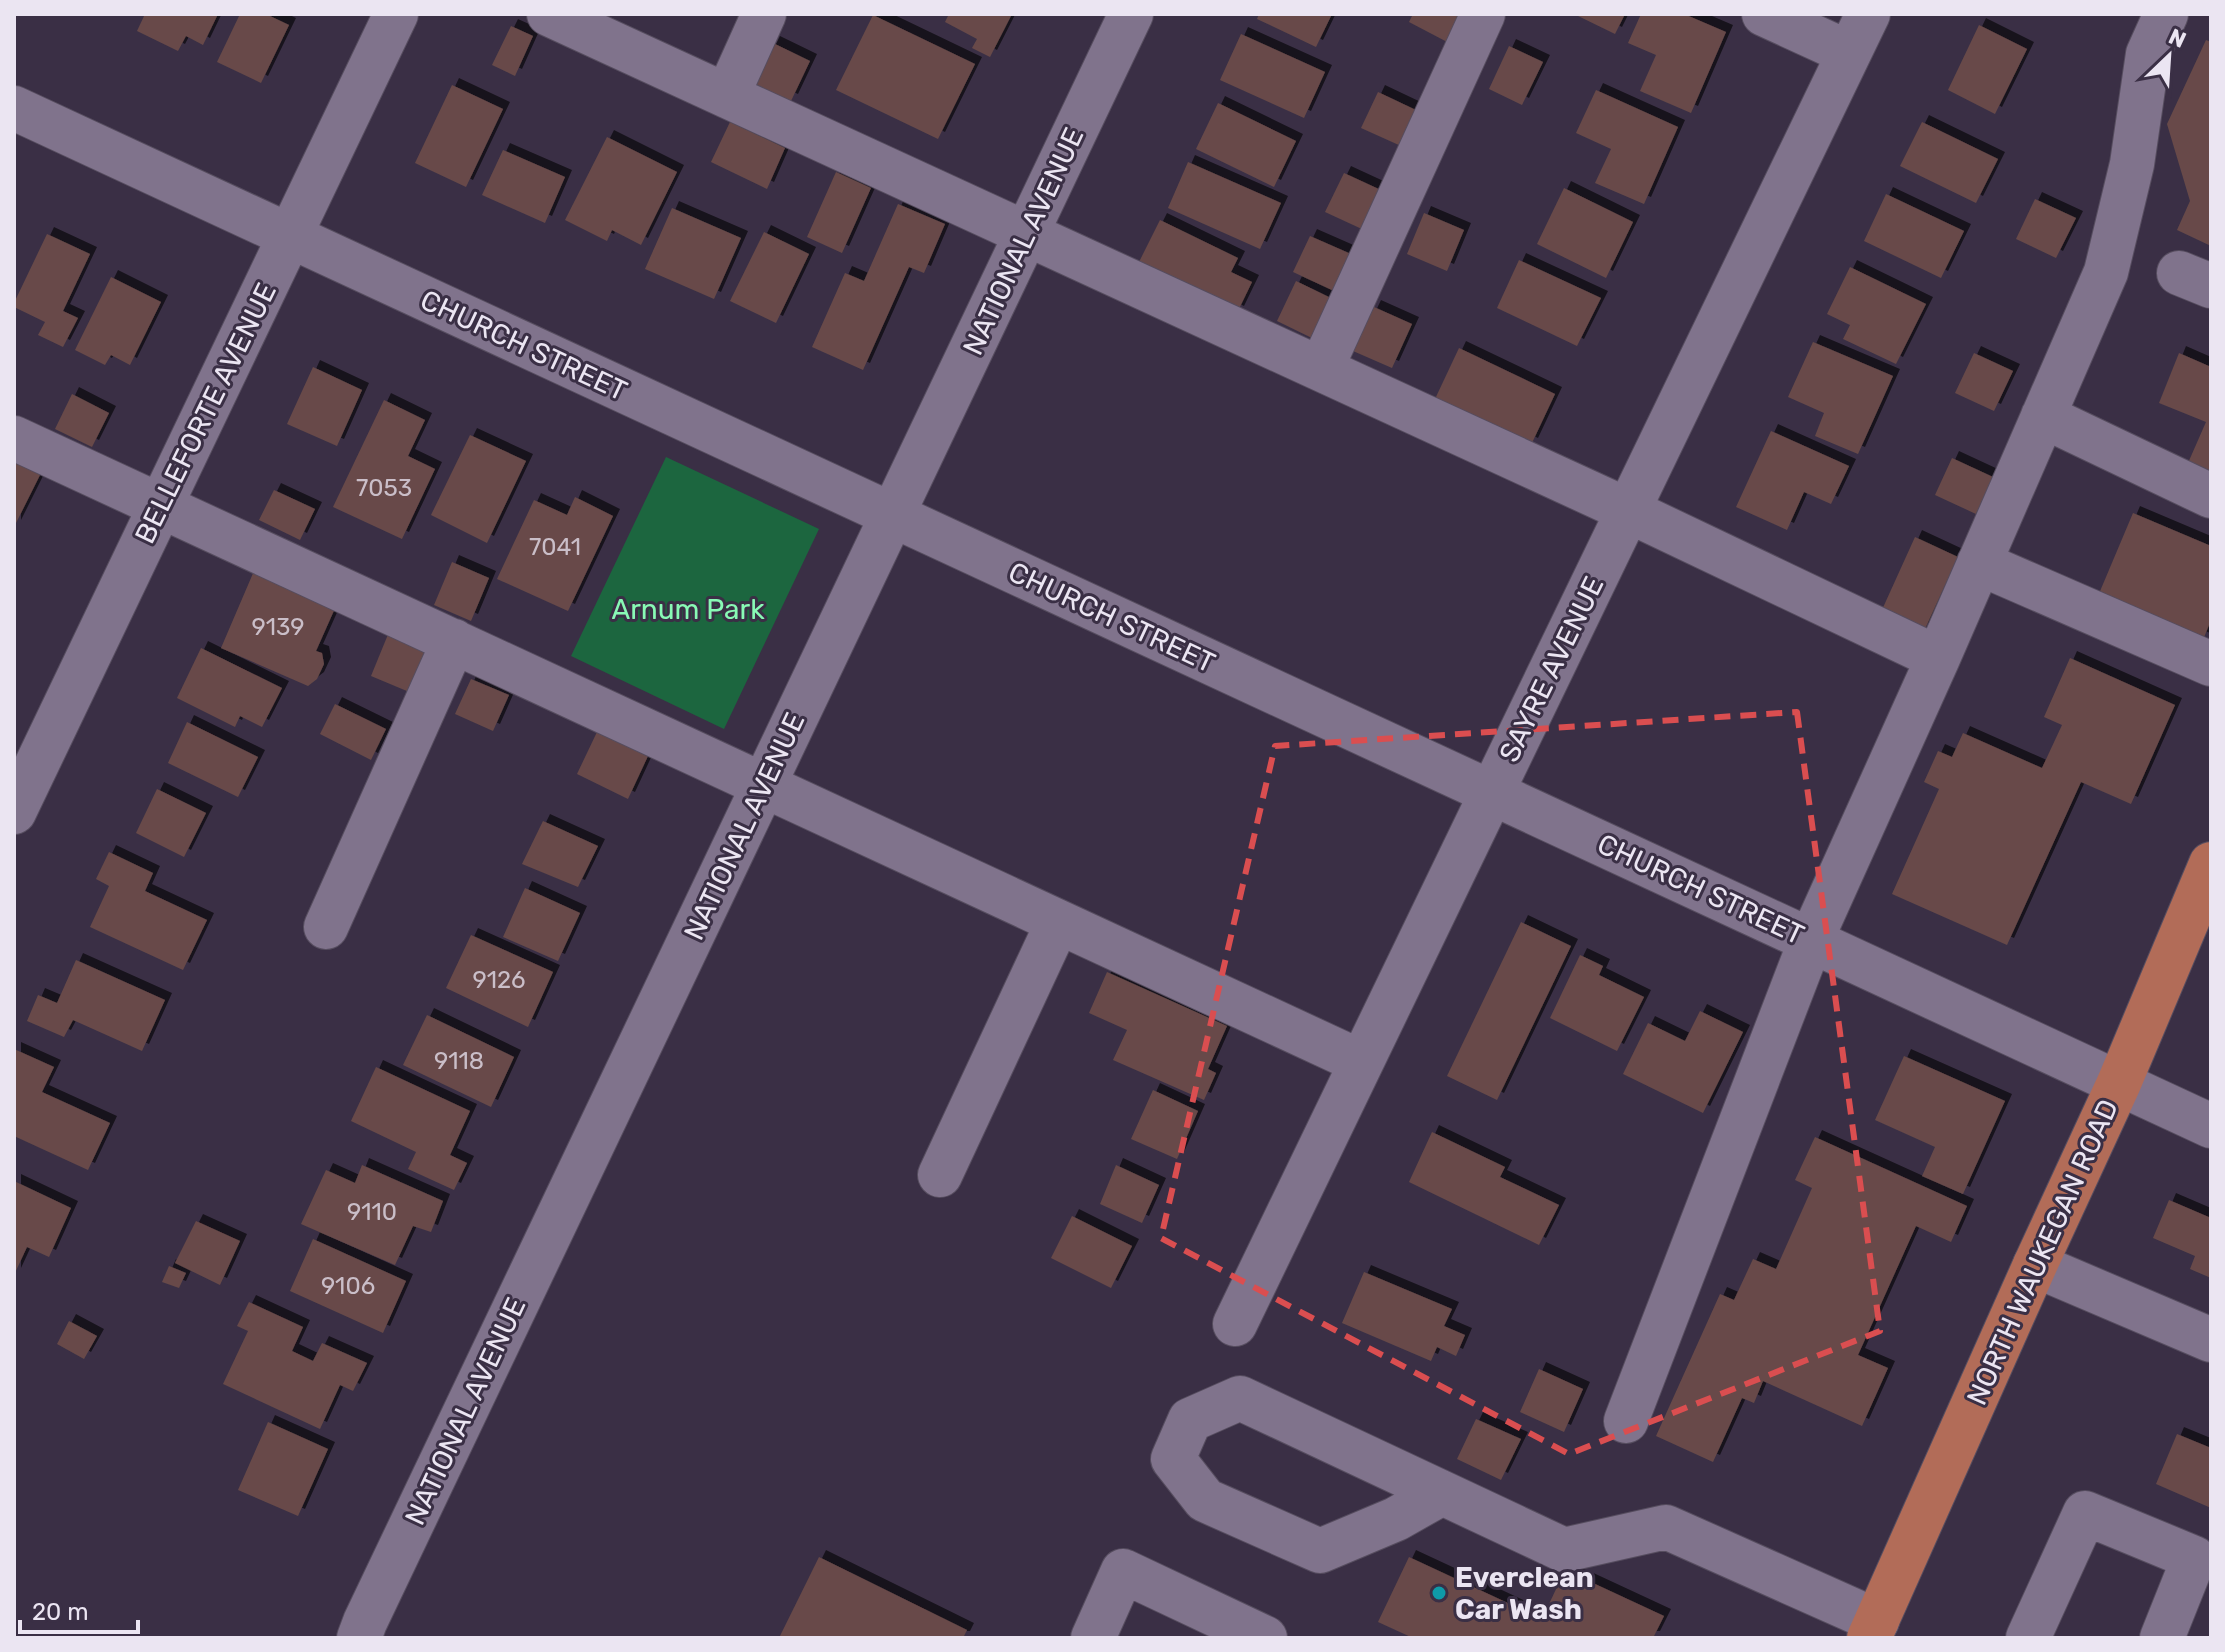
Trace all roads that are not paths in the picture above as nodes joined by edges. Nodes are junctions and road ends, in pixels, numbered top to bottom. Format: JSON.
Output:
{"nodes":[{"id":1,"x":396,"y":14,"type":"edge"},
{"id":2,"x":549,"y":14,"type":"edge"},
{"id":3,"x":764,"y":14,"type":"edge"},
{"id":4,"x":1131,"y":14,"type":"edge"},
{"id":5,"x":1483,"y":14,"type":"edge"},
{"id":6,"x":1764,"y":14,"type":"edge"},
{"id":7,"x":1868,"y":14,"type":"edge"},
{"id":8,"x":2166,"y":14,"type":"edge"},
{"id":9,"x":1849,"y":53,"type":"junction"},
{"id":10,"x":727,"y":96,"type":"junction"},
{"id":11,"x":14,"y":108,"type":"edge"},
{"id":12,"x":1026,"y":233,"type":"junction"},
{"id":13,"x":290,"y":236,"type":"junction"},
{"id":14,"x":1321,"y":369,"type":"junction"},
{"id":15,"x":2043,"y":416,"type":"junction"},
{"id":16,"x":14,"y":438,"type":"edge"},
{"id":17,"x":2211,"y":496,"type":"edge"},
{"id":18,"x":161,"y":506,"type":"junction"},
{"id":19,"x":1627,"y":510,"type":"junction"},
{"id":20,"x":892,"y":515,"type":"junction"},
{"id":21,"x":1979,"y":563,"type":"junction"},
{"id":22,"x":454,"y":641,"type":"junction"},
{"id":23,"x":1938,"y":658,"type":"junction"},
{"id":24,"x":2211,"y":664,"type":"edge"},
{"id":25,"x":763,"y":785,"type":"junction"},
{"id":26,"x":1491,"y":793,"type":"junction"},
{"id":27,"x":14,"y":812,"type":"edge"},
{"id":28,"x":2211,"y":864,"type":"edge"},
{"id":29,"x":1058,"y":922,"type":"junction"},
{"id":30,"x":326,"y":927,"type":"dead end"},
{"id":31,"x":1811,"y":940,"type":"junction"},
{"id":32,"x":1361,"y":1062,"type":"junction"},
{"id":33,"x":2119,"y":1083,"type":"junction"},
{"id":34,"x":2211,"y":1126,"type":"edge"},
{"id":35,"x":940,"y":1175,"type":"dead end"},
{"id":36,"x":2035,"y":1265,"type":"junction"},
{"id":37,"x":1235,"y":1324,"type":"dead end"},
{"id":38,"x":2211,"y":1340,"type":"edge"},
{"id":39,"x":1626,"y":1421,"type":"dead end"},
{"id":40,"x":1442,"y":1493,"type":"junction"},
{"id":41,"x":1873,"y":1630,"type":"edge"},
{"id":42,"x":1239,"y":1633,"type":"edge"},
{"id":43,"x":359,"y":1638,"type":"edge"},
{"id":44,"x":1093,"y":1638,"type":"edge"},
{"id":45,"x":2028,"y":1638,"type":"edge"},
{"id":46,"x":2162,"y":1638,"type":"edge"}],
"edges":[{"from":1,"to":13,"type":"street","name":"BELLEFORTE AVENUE"},
{"from":2,"to":10,"type":"street"},
{"from":3,"to":10,"type":"street"},
{"from":4,"to":12,"type":"street","name":"NATIONAL AVENUE"},
{"from":5,"to":14,"type":"street"},
{"from":6,"to":9,"type":"street"},
{"from":7,"to":9,"type":"street","name":"SAYRE AVENUE"},
{"from":8,"to":15,"type":"street"},
{"from":9,"to":19,"type":"street","name":"SAYRE AVENUE"},
{"from":10,"to":12,"type":"street"},
{"from":11,"to":13,"type":"street","name":"CHURCH STREET"},
{"from":12,"to":14,"type":"street"},
{"from":12,"to":20,"type":"street","name":"NATIONAL AVENUE"},
{"from":13,"to":18,"type":"street","name":"BELLEFORTE AVENUE"},
{"from":13,"to":20,"type":"street","name":"CHURCH STREET"},
{"from":14,"to":19,"type":"street"},
{"from":15,"to":17,"type":"street"},
{"from":15,"to":21,"type":"street"},
{"from":16,"to":18,"type":"street"},
{"from":18,"to":22,"type":"street"},
{"from":18,"to":27,"type":"street","name":"BELLEFORTE AVENUE"},
{"from":19,"to":23,"type":"street"},
{"from":19,"to":26,"type":"street","name":"SAYRE AVENUE"},
{"from":20,"to":25,"type":"street","name":"NATIONAL AVENUE"},
{"from":20,"to":26,"type":"street","name":"CHURCH STREET"},
{"from":21,"to":23,"type":"street"},
{"from":21,"to":24,"type":"street"},
{"from":22,"to":25,"type":"street"},
{"from":22,"to":30,"type":"street"},
{"from":23,"to":31,"type":"street"},
{"from":25,"to":29,"type":"street"},
{"from":25,"to":43,"type":"street","name":"NATIONAL AVENUE"},
{"from":26,"to":31,"type":"street","name":"CHURCH STREET"},
{"from":26,"to":32,"type":"street","name":"SAYRE AVENUE"},
{"from":28,"to":33,"type":"main road","name":"NORTH WAUKEGAN ROAD"},
{"from":29,"to":32,"type":"street"},
{"from":29,"to":35,"type":"street"},
{"from":31,"to":33,"type":"street","name":"CHURCH STREET"},
{"from":31,"to":39,"type":"street"},
{"from":32,"to":37,"type":"street","name":"SAYRE AVENUE"},
{"from":33,"to":34,"type":"street","name":"CHURCH STREET"},
{"from":33,"to":36,"type":"main road","name":"NORTH WAUKEGAN ROAD"},
{"from":36,"to":38,"type":"street"},
{"from":36,"to":41,"type":"main road","name":"NORTH WAUKEGAN ROAD"},
{"from":40,"to":40,"type":"street"},
{"from":40,"to":41,"type":"street"},
{"from":42,"to":44,"type":"street"},
{"from":45,"to":46,"type":"street"}]}
